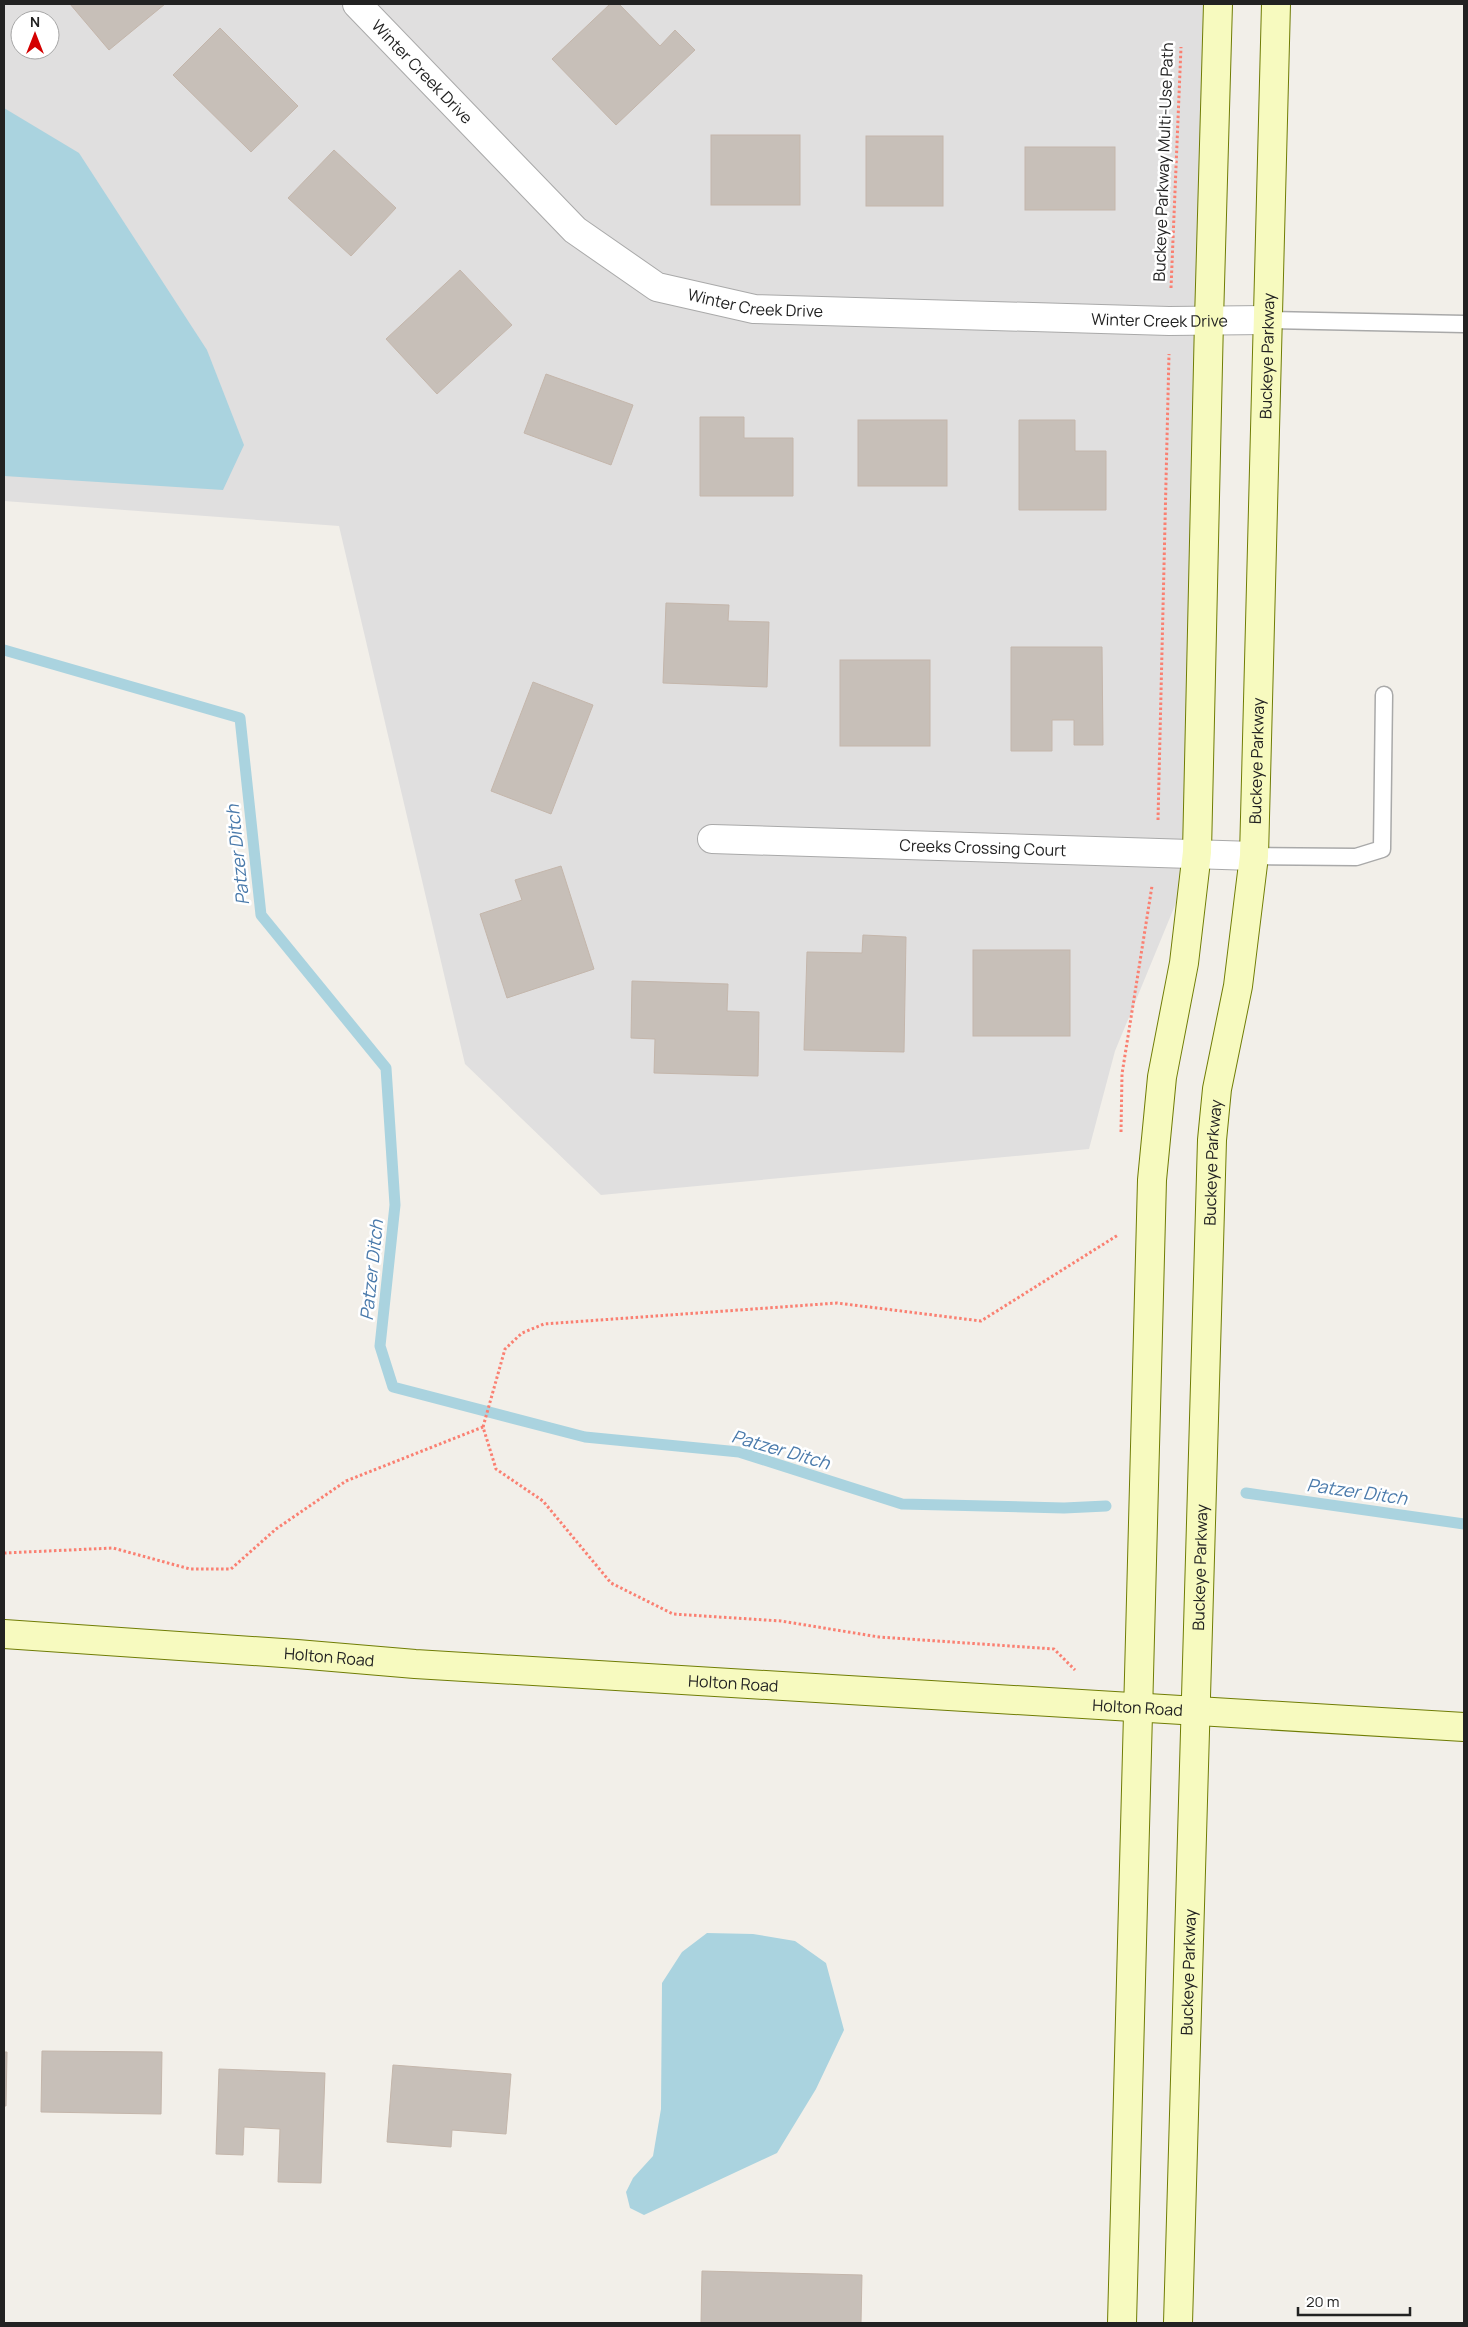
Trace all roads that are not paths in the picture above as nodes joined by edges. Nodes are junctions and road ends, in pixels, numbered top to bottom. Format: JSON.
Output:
{"nodes":[{"id":1,"x":357,"y":4,"type":"edge"},
{"id":2,"x":1218,"y":4,"type":"edge"},
{"id":3,"x":1276,"y":4,"type":"edge"},
{"id":4,"x":1209,"y":320,"type":"junction"},
{"id":5,"x":1267,"y":320,"type":"junction"},
{"id":6,"x":1464,"y":324,"type":"edge"},
{"id":7,"x":1384,"y":695,"type":"dead end"},
{"id":8,"x":712,"y":839,"type":"dead end"},
{"id":9,"x":1197,"y":852,"type":"junction"},
{"id":10,"x":1254,"y":856,"type":"junction"},
{"id":11,"x":4,"y":1634,"type":"edge"},
{"id":12,"x":1138,"y":1707,"type":"junction"},
{"id":13,"x":1197,"y":1710,"type":"junction"},
{"id":14,"x":1464,"y":1727,"type":"edge"},
{"id":15,"x":1122,"y":2323,"type":"edge"},
{"id":16,"x":1178,"y":2323,"type":"edge"}],
"edges":[{"from":1,"to":4,"type":"street","name":"Winter Creek Drive"},
{"from":2,"to":4,"type":"street"},
{"from":3,"to":5,"type":"street","name":"Buckeye Parkway"},
{"from":4,"to":5,"type":"street","name":"Winter Creek Drive"},
{"from":4,"to":9,"type":"street"},
{"from":5,"to":6,"type":"lane"},
{"from":5,"to":10,"type":"street","name":"Buckeye Parkway"},
{"from":7,"to":10,"type":"lane"},
{"from":8,"to":9,"type":"street","name":"Creeks Crossing Court"},
{"from":9,"to":10,"type":"street","name":"Creeks Crossing Court"},
{"from":9,"to":12,"type":"street"},
{"from":10,"to":13,"type":"street","name":"Buckeye Parkway"},
{"from":11,"to":12,"type":"street","name":"Holton Road"},
{"from":12,"to":13,"type":"street","name":"Holton Road"},
{"from":12,"to":15,"type":"street"},
{"from":13,"to":14,"type":"street","name":"Holton Road"},
{"from":13,"to":16,"type":"street","name":"Buckeye Parkway"}]}
